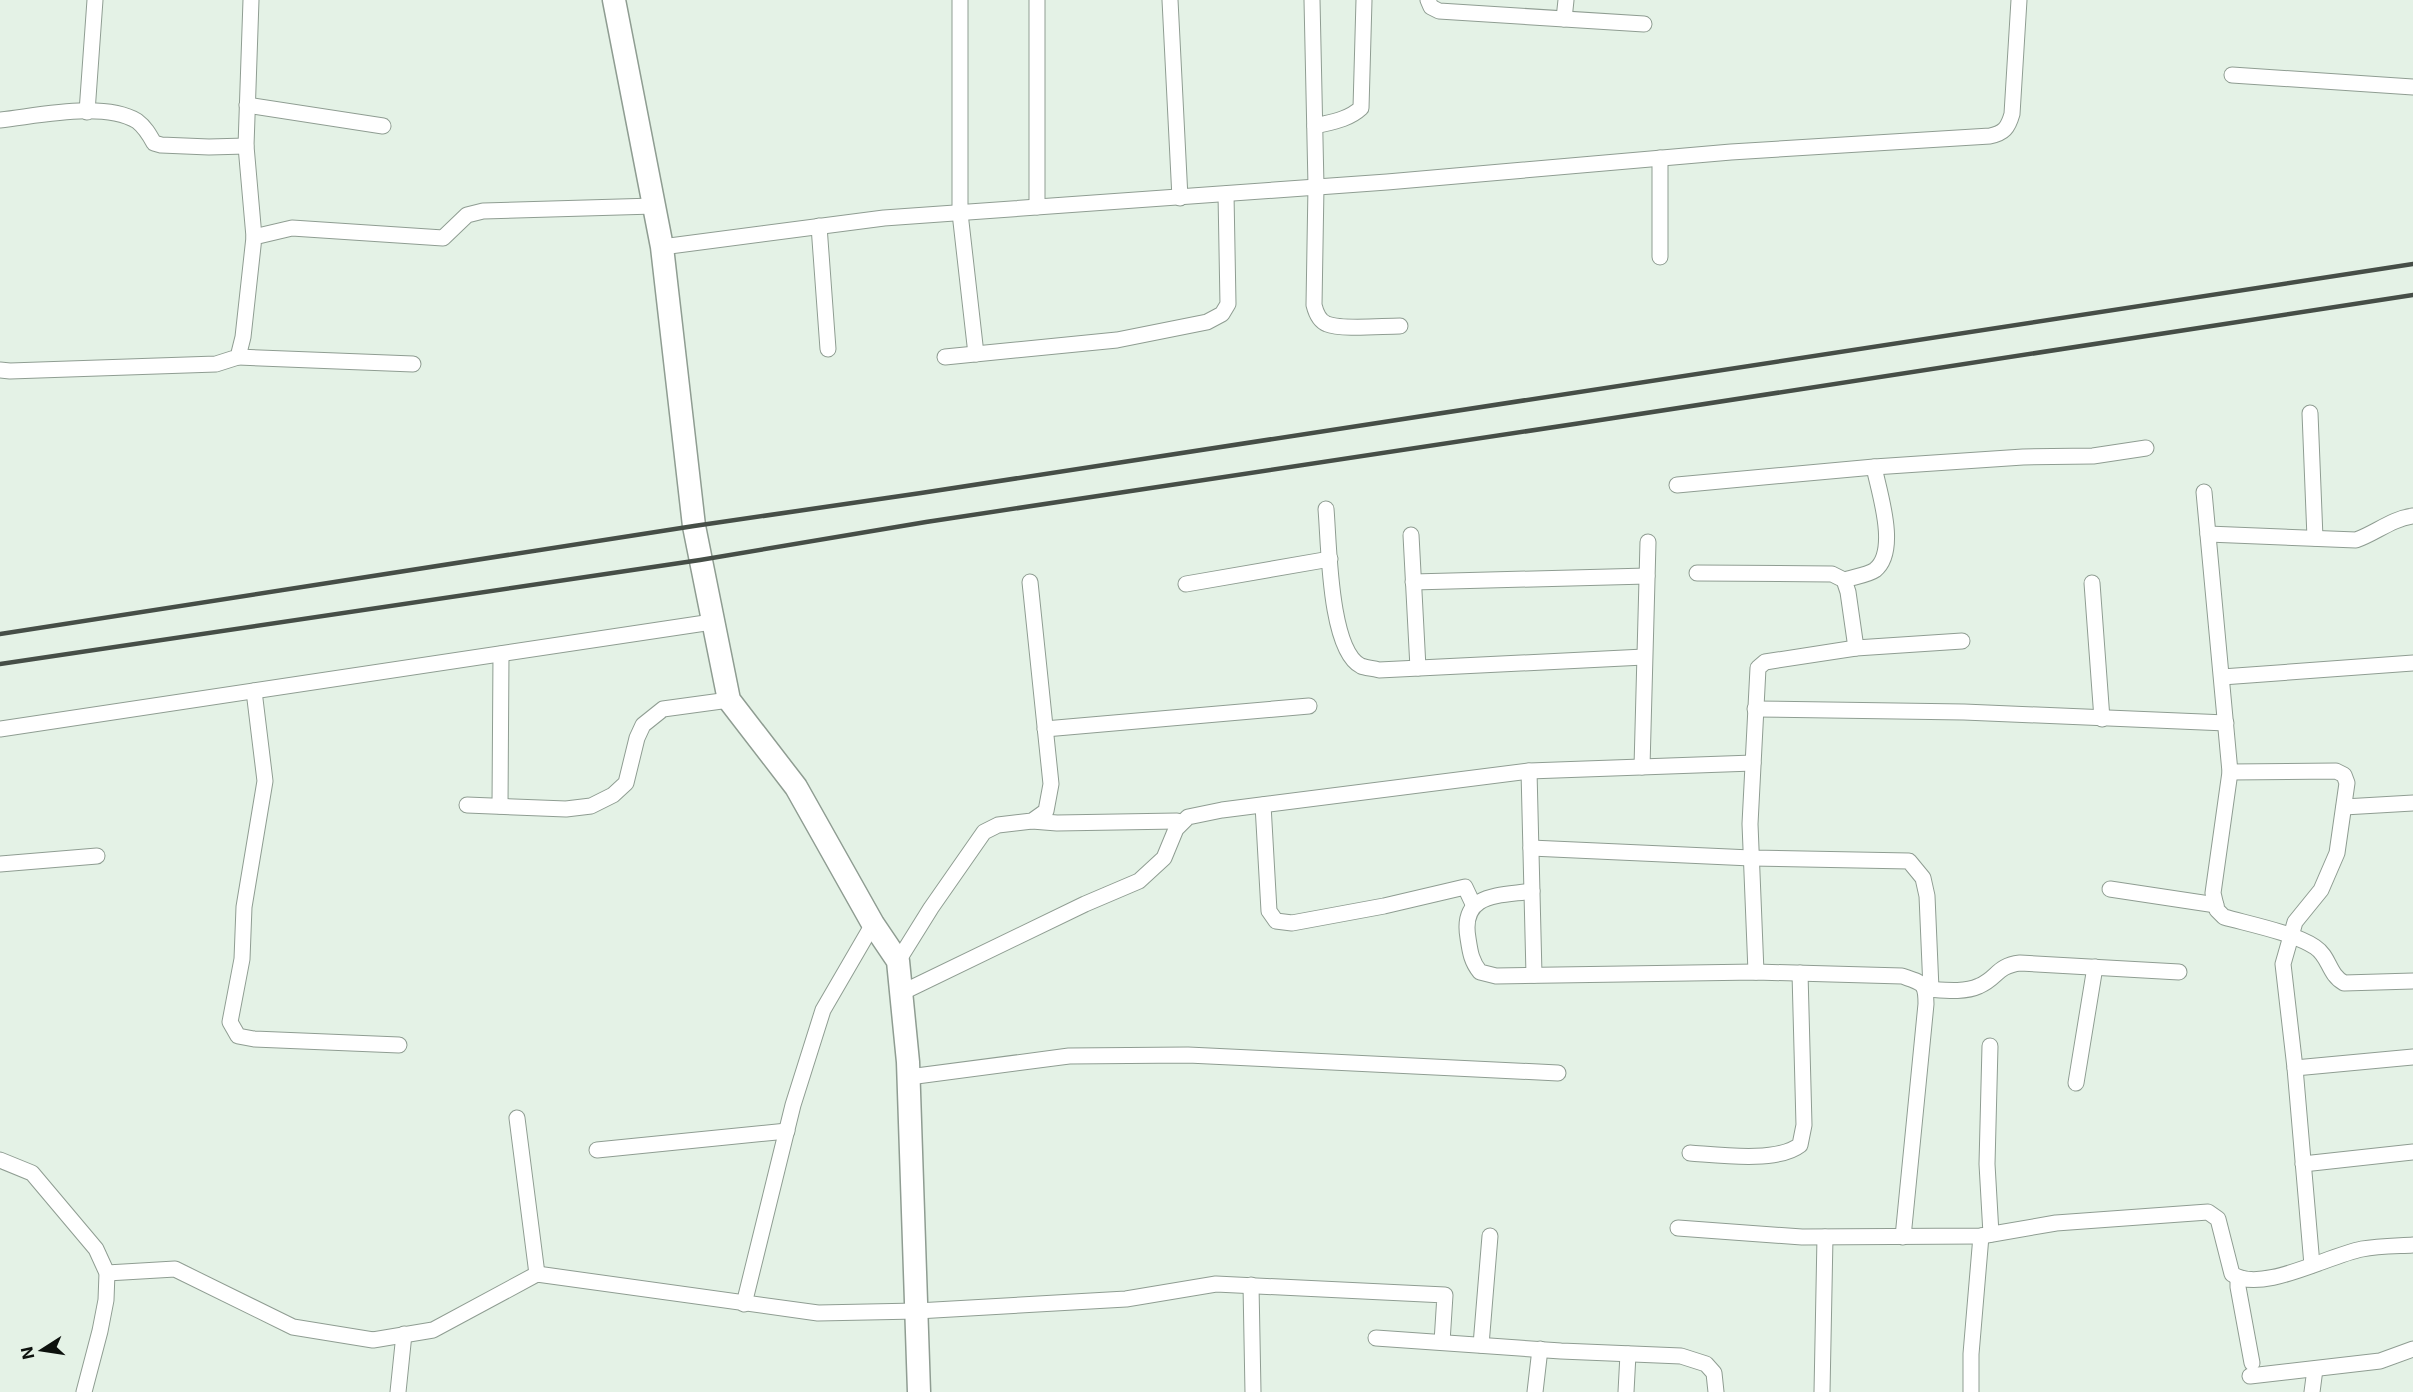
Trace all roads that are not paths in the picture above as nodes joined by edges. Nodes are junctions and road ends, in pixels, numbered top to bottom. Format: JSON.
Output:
{"nodes":[{"id":1,"x":95,"y":0,"type":"edge"},
{"id":2,"x":250,"y":0,"type":"edge"},
{"id":3,"x":614,"y":0,"type":"edge"},
{"id":4,"x":960,"y":0,"type":"edge"},
{"id":5,"x":1037,"y":0,"type":"edge"},
{"id":6,"x":1170,"y":0,"type":"edge"},
{"id":7,"x":1312,"y":0,"type":"edge"},
{"id":8,"x":1364,"y":0,"type":"edge"},
{"id":9,"x":1428,"y":0,"type":"edge"},
{"id":10,"x":1566,"y":0,"type":"edge"},
{"id":11,"x":2019,"y":0,"type":"edge"},
{"id":12,"x":1564,"y":19,"type":"junction"},
{"id":13,"x":1644,"y":24,"type":"dead end"},
{"id":14,"x":2232,"y":75,"type":"dead end"},
{"id":15,"x":2413,"y":87,"type":"edge"},
{"id":16,"x":247,"y":105,"type":"junction"},
{"id":17,"x":87,"y":112,"type":"junction"},
{"id":18,"x":0,"y":120,"type":"edge"},
{"id":19,"x":383,"y":126,"type":"dead end"},
{"id":20,"x":1315,"y":126,"type":"junction"},
{"id":21,"x":246,"y":146,"type":"junction"},
{"id":22,"x":1660,"y":158,"type":"junction"},
{"id":23,"x":1316,"y":186,"type":"junction"},
{"id":24,"x":1226,"y":194,"type":"junction"},
{"id":25,"x":1180,"y":198,"type":"junction"},
{"id":26,"x":654,"y":206,"type":"junction"},
{"id":27,"x":1037,"y":207,"type":"junction"},
{"id":28,"x":960,"y":213,"type":"junction"},
{"id":29,"x":819,"y":226,"type":"junction"},
{"id":30,"x":254,"y":237,"type":"junction"},
{"id":31,"x":662,"y":247,"type":"junction"},
{"id":32,"x":1660,"y":256,"type":"dead end"},
{"id":33,"x":1400,"y":326,"type":"dead end"},
{"id":34,"x":828,"y":349,"type":"dead end"},
{"id":35,"x":976,"y":354,"type":"junction"},
{"id":36,"x":238,"y":357,"type":"junction"},
{"id":37,"x":945,"y":357,"type":"dead end"},
{"id":38,"x":413,"y":364,"type":"dead end"},
{"id":39,"x":0,"y":370,"type":"edge"},
{"id":40,"x":2310,"y":412,"type":"dead end"},
{"id":41,"x":2146,"y":448,"type":"dead end"},
{"id":42,"x":1875,"y":467,"type":"junction"},
{"id":43,"x":1677,"y":485,"type":"dead end"},
{"id":44,"x":2204,"y":492,"type":"dead end"},
{"id":45,"x":1326,"y":509,"type":"dead end"},
{"id":46,"x":2413,"y":516,"type":"edge"},
{"id":47,"x":2208,"y":534,"type":"junction"},
{"id":48,"x":1411,"y":535,"type":"dead end"},
{"id":49,"x":2315,"y":538,"type":"junction"},
{"id":50,"x":1648,"y":542,"type":"dead end"},
{"id":51,"x":1330,"y":560,"type":"junction"},
{"id":52,"x":1697,"y":573,"type":"dead end"},
{"id":53,"x":1647,"y":576,"type":"junction"},
{"id":54,"x":1844,"y":580,"type":"junction"},
{"id":55,"x":1030,"y":582,"type":"dead end"},
{"id":56,"x":1413,"y":582,"type":"junction"},
{"id":57,"x":2092,"y":583,"type":"dead end"},
{"id":58,"x":1186,"y":584,"type":"dead end"},
{"id":59,"x":712,"y":622,"type":"junction"},
{"id":60,"x":1962,"y":641,"type":"dead end"},
{"id":61,"x":1856,"y":648,"type":"junction"},
{"id":62,"x":501,"y":654,"type":"junction"},
{"id":63,"x":1644,"y":657,"type":"junction"},
{"id":64,"x":2413,"y":663,"type":"edge"},
{"id":65,"x":1418,"y":668,"type":"junction"},
{"id":66,"x":2222,"y":677,"type":"junction"},
{"id":67,"x":254,"y":691,"type":"junction"},
{"id":68,"x":729,"y":700,"type":"junction"},
{"id":69,"x":1309,"y":706,"type":"dead end"},
{"id":70,"x":1755,"y":709,"type":"junction"},
{"id":71,"x":2102,"y":719,"type":"junction"},
{"id":72,"x":2226,"y":723,"type":"junction"},
{"id":73,"x":0,"y":729,"type":"edge"},
{"id":74,"x":1045,"y":729,"type":"junction"},
{"id":75,"x":1753,"y":763,"type":"junction"},
{"id":76,"x":1642,"y":767,"type":"junction"},
{"id":77,"x":1529,"y":771,"type":"junction"},
{"id":78,"x":2229,"y":772,"type":"junction"},
{"id":79,"x":2413,"y":803,"type":"edge"},
{"id":80,"x":1263,"y":804,"type":"junction"},
{"id":81,"x":466,"y":805,"type":"dead end"},
{"id":82,"x":501,"y":806,"type":"junction"},
{"id":83,"x":2344,"y":807,"type":"junction"},
{"id":84,"x":1032,"y":821,"type":"junction"},
{"id":85,"x":1180,"y":822,"type":"junction"},
{"id":86,"x":1531,"y":848,"type":"junction"},
{"id":87,"x":97,"y":856,"type":"dead end"},
{"id":88,"x":1751,"y":858,"type":"junction"},
{"id":89,"x":0,"y":864,"type":"edge"},
{"id":90,"x":2110,"y":889,"type":"dead end"},
{"id":91,"x":1532,"y":891,"type":"junction"},
{"id":92,"x":1473,"y":904,"type":"junction"},
{"id":93,"x":2216,"y":905,"type":"junction"},
{"id":94,"x":873,"y":924,"type":"junction"},
{"id":95,"x":2290,"y":937,"type":"junction"},
{"id":96,"x":898,"y":961,"type":"junction"},
{"id":97,"x":2095,"y":967,"type":"junction"},
{"id":98,"x":1756,"y":972,"type":"junction"},
{"id":99,"x":2179,"y":972,"type":"dead end"},
{"id":100,"x":1800,"y":973,"type":"junction"},
{"id":101,"x":1534,"y":975,"type":"junction"},
{"id":102,"x":2413,"y":981,"type":"edge"},
{"id":103,"x":1929,"y":989,"type":"junction"},
{"id":104,"x":901,"y":993,"type":"junction"},
{"id":105,"x":399,"y":1045,"type":"dead end"},
{"id":106,"x":1990,"y":1046,"type":"dead end"},
{"id":107,"x":2413,"y":1057,"type":"edge"},
{"id":108,"x":2295,"y":1068,"type":"junction"},
{"id":109,"x":1558,"y":1073,"type":"dead end"},
{"id":110,"x":909,"y":1077,"type":"junction"},
{"id":111,"x":2076,"y":1083,"type":"dead end"},
{"id":112,"x":517,"y":1118,"type":"dead end"},
{"id":113,"x":787,"y":1131,"type":"junction"},
{"id":114,"x":597,"y":1150,"type":"dead end"},
{"id":115,"x":2413,"y":1152,"type":"edge"},
{"id":116,"x":1690,"y":1153,"type":"dead end"},
{"id":117,"x":0,"y":1160,"type":"edge"},
{"id":118,"x":2303,"y":1164,"type":"junction"},
{"id":119,"x":1678,"y":1228,"type":"dead end"},
{"id":120,"x":1986,"y":1235,"type":"junction"},
{"id":121,"x":1490,"y":1236,"type":"dead end"},
{"id":122,"x":1825,"y":1236,"type":"junction"},
{"id":123,"x":1903,"y":1237,"type":"junction"},
{"id":124,"x":2413,"y":1245,"type":"edge"},
{"id":125,"x":2312,"y":1265,"type":"junction"},
{"id":126,"x":106,"y":1273,"type":"junction"},
{"id":127,"x":537,"y":1274,"type":"junction"},
{"id":128,"x":2238,"y":1278,"type":"junction"},
{"id":129,"x":1251,"y":1285,"type":"junction"},
{"id":130,"x":744,"y":1304,"type":"junction"},
{"id":131,"x":916,"y":1311,"type":"junction"},
{"id":132,"x":404,"y":1335,"type":"junction"},
{"id":133,"x":1376,"y":1338,"type":"dead end"},
{"id":134,"x":1442,"y":1342,"type":"junction"},
{"id":135,"x":1480,"y":1345,"type":"junction"},
{"id":136,"x":1540,"y":1349,"type":"junction"},
{"id":137,"x":2413,"y":1349,"type":"edge"},
{"id":138,"x":1628,"y":1354,"type":"junction"},
{"id":139,"x":2315,"y":1369,"type":"junction"},
{"id":140,"x":84,"y":1392,"type":"edge"},
{"id":141,"x":398,"y":1392,"type":"edge"},
{"id":142,"x":919,"y":1392,"type":"edge"},
{"id":143,"x":1253,"y":1392,"type":"edge"},
{"id":144,"x":1535,"y":1392,"type":"edge"},
{"id":145,"x":1626,"y":1392,"type":"edge"},
{"id":146,"x":1716,"y":1392,"type":"edge"},
{"id":147,"x":1822,"y":1392,"type":"edge"},
{"id":148,"x":1971,"y":1392,"type":"edge"},
{"id":149,"x":2312,"y":1392,"type":"edge"}],
"edges":[{"from":1,"to":17,"type":"street"},
{"from":2,"to":16,"type":"street"},
{"from":3,"to":26,"type":"main road"},
{"from":4,"to":28,"type":"street"},
{"from":5,"to":27,"type":"street"},
{"from":6,"to":25,"type":"street"},
{"from":7,"to":20,"type":"street"},
{"from":8,"to":20,"type":"street"},
{"from":9,"to":12,"type":"street"},
{"from":10,"to":12,"type":"street"},
{"from":11,"to":22,"type":"street"},
{"from":12,"to":13,"type":"street"},
{"from":14,"to":15,"type":"street"},
{"from":16,"to":19,"type":"street"},
{"from":16,"to":21,"type":"street"},
{"from":17,"to":18,"type":"street"},
{"from":17,"to":21,"type":"street"},
{"from":20,"to":23,"type":"street"},
{"from":21,"to":30,"type":"street"},
{"from":22,"to":23,"type":"street"},
{"from":22,"to":32,"type":"street"},
{"from":23,"to":24,"type":"street"},
{"from":23,"to":33,"type":"street"},
{"from":24,"to":25,"type":"street"},
{"from":24,"to":35,"type":"street"},
{"from":25,"to":27,"type":"street"},
{"from":26,"to":30,"type":"street"},
{"from":26,"to":31,"type":"main road"},
{"from":27,"to":28,"type":"street"},
{"from":28,"to":29,"type":"street"},
{"from":28,"to":35,"type":"street"},
{"from":29,"to":31,"type":"street"},
{"from":29,"to":34,"type":"street"},
{"from":30,"to":36,"type":"street"},
{"from":31,"to":59,"type":"main road"},
{"from":35,"to":37,"type":"street"},
{"from":36,"to":38,"type":"street"},
{"from":36,"to":39,"type":"street"},
{"from":40,"to":49,"type":"street"},
{"from":41,"to":42,"type":"street"},
{"from":42,"to":43,"type":"street"},
{"from":42,"to":54,"type":"street"},
{"from":44,"to":47,"type":"street"},
{"from":45,"to":51,"type":"street"},
{"from":46,"to":49,"type":"street"},
{"from":47,"to":49,"type":"street"},
{"from":47,"to":66,"type":"street"},
{"from":48,"to":56,"type":"street"},
{"from":50,"to":53,"type":"street"},
{"from":51,"to":58,"type":"street"},
{"from":51,"to":65,"type":"street"},
{"from":52,"to":54,"type":"street"},
{"from":53,"to":56,"type":"street"},
{"from":53,"to":63,"type":"street"},
{"from":54,"to":61,"type":"street"},
{"from":55,"to":74,"type":"street"},
{"from":56,"to":65,"type":"street"},
{"from":57,"to":71,"type":"street"},
{"from":59,"to":62,"type":"street"},
{"from":59,"to":68,"type":"main road"},
{"from":60,"to":61,"type":"street"},
{"from":61,"to":70,"type":"street"},
{"from":62,"to":67,"type":"street"},
{"from":62,"to":82,"type":"street"},
{"from":63,"to":65,"type":"street"},
{"from":63,"to":76,"type":"street"},
{"from":64,"to":66,"type":"street"},
{"from":66,"to":72,"type":"street"},
{"from":67,"to":73,"type":"street"},
{"from":67,"to":105,"type":"street"},
{"from":68,"to":82,"type":"street"},
{"from":68,"to":94,"type":"main road"},
{"from":69,"to":74,"type":"street"},
{"from":70,"to":71,"type":"street"},
{"from":70,"to":75,"type":"street"},
{"from":71,"to":72,"type":"street"},
{"from":72,"to":78,"type":"street"},
{"from":74,"to":84,"type":"street"},
{"from":75,"to":76,"type":"street"},
{"from":75,"to":88,"type":"street"},
{"from":76,"to":77,"type":"street"},
{"from":77,"to":80,"type":"street"},
{"from":77,"to":86,"type":"street"},
{"from":78,"to":83,"type":"street"},
{"from":78,"to":93,"type":"street"},
{"from":79,"to":83,"type":"street"},
{"from":80,"to":85,"type":"street"},
{"from":80,"to":92,"type":"street"},
{"from":81,"to":82,"type":"street"},
{"from":83,"to":95,"type":"street"},
{"from":84,"to":85,"type":"street"},
{"from":84,"to":96,"type":"street"},
{"from":85,"to":104,"type":"street"},
{"from":86,"to":88,"type":"street"},
{"from":86,"to":91,"type":"street"},
{"from":87,"to":89,"type":"street"},
{"from":88,"to":98,"type":"street"},
{"from":88,"to":103,"type":"street"},
{"from":90,"to":93,"type":"street"},
{"from":91,"to":92,"type":"street"},
{"from":91,"to":101,"type":"street"},
{"from":92,"to":101,"type":"street"},
{"from":93,"to":95,"type":"street"},
{"from":94,"to":96,"type":"main road"},
{"from":94,"to":113,"type":"street"},
{"from":95,"to":102,"type":"street"},
{"from":95,"to":108,"type":"street"},
{"from":96,"to":104,"type":"main road"},
{"from":97,"to":99,"type":"street"},
{"from":97,"to":103,"type":"street"},
{"from":97,"to":111,"type":"street"},
{"from":98,"to":100,"type":"street"},
{"from":98,"to":101,"type":"street"},
{"from":100,"to":103,"type":"street"},
{"from":100,"to":116,"type":"street"},
{"from":103,"to":123,"type":"street"},
{"from":104,"to":110,"type":"main road"},
{"from":106,"to":120,"type":"street"},
{"from":107,"to":108,"type":"street"},
{"from":108,"to":118,"type":"street"},
{"from":109,"to":110,"type":"street"},
{"from":110,"to":131,"type":"main road"},
{"from":112,"to":127,"type":"street"},
{"from":113,"to":114,"type":"street"},
{"from":113,"to":130,"type":"street"},
{"from":115,"to":118,"type":"street"},
{"from":117,"to":126,"type":"street"},
{"from":118,"to":125,"type":"street"},
{"from":119,"to":122,"type":"street"},
{"from":120,"to":123,"type":"street"},
{"from":120,"to":128,"type":"street"},
{"from":120,"to":148,"type":"street"},
{"from":121,"to":135,"type":"street"},
{"from":122,"to":123,"type":"street"},
{"from":122,"to":147,"type":"street"},
{"from":124,"to":125,"type":"street"},
{"from":125,"to":128,"type":"street"},
{"from":126,"to":132,"type":"street"},
{"from":126,"to":140,"type":"street"},
{"from":127,"to":130,"type":"street"},
{"from":127,"to":132,"type":"street"},
{"from":128,"to":139,"type":"street"},
{"from":129,"to":131,"type":"street"},
{"from":129,"to":134,"type":"street"},
{"from":129,"to":143,"type":"street"},
{"from":130,"to":131,"type":"street"},
{"from":131,"to":142,"type":"main road"},
{"from":132,"to":141,"type":"street"},
{"from":133,"to":134,"type":"street"},
{"from":134,"to":135,"type":"street"},
{"from":135,"to":136,"type":"street"},
{"from":136,"to":138,"type":"street"},
{"from":136,"to":144,"type":"street"},
{"from":137,"to":139,"type":"street"},
{"from":138,"to":145,"type":"street"},
{"from":138,"to":146,"type":"street"},
{"from":139,"to":149,"type":"street"}]}
